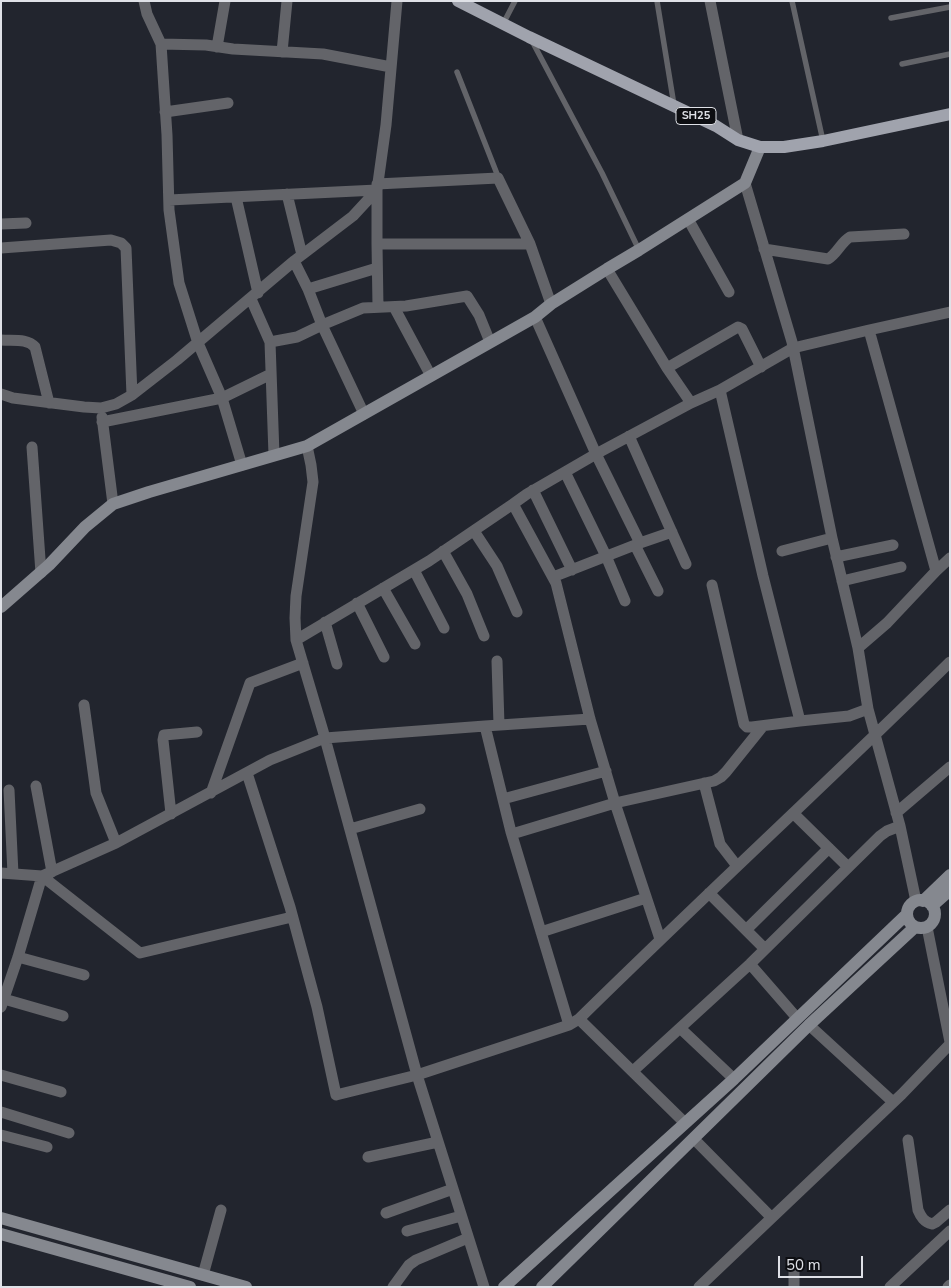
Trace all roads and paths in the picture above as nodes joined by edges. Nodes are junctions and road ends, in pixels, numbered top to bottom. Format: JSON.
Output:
{"nodes":[{"id":1,"x":144,"y":1,"type":"edge"},
{"id":2,"x":225,"y":1,"type":"edge"},
{"id":3,"x":287,"y":1,"type":"edge"},
{"id":4,"x":397,"y":1,"type":"edge"},
{"id":5,"x":458,"y":1,"type":"edge"},
{"id":6,"x":515,"y":1,"type":"edge"},
{"id":7,"x":657,"y":1,"type":"edge"},
{"id":8,"x":710,"y":1,"type":"edge"},
{"id":9,"x":792,"y":1,"type":"edge"},
{"id":10,"x":950,"y":7,"type":"edge"},
{"id":11,"x":891,"y":18,"type":"dead end"},
{"id":12,"x":503,"y":24,"type":"junction"},
{"id":13,"x":529,"y":37,"type":"junction"},
{"id":14,"x":160,"y":44,"type":"junction"},
{"id":15,"x":217,"y":47,"type":"junction"},
{"id":16,"x":282,"y":52,"type":"junction"},
{"id":17,"x":950,"y":54,"type":"edge"},
{"id":18,"x":902,"y":64,"type":"dead end"},
{"id":19,"x":391,"y":67,"type":"junction"},
{"id":20,"x":457,"y":72,"type":"dead end"},
{"id":21,"x":228,"y":103,"type":"dead end"},
{"id":22,"x":674,"y":106,"type":"junction"},
{"id":23,"x":165,"y":112,"type":"junction"},
{"id":24,"x":950,"y":114,"type":"edge"},
{"id":25,"x":738,"y":140,"type":"junction"},
{"id":26,"x":823,"y":141,"type":"junction"},
{"id":27,"x":760,"y":146,"type":"junction"},
{"id":28,"x":499,"y":180,"type":"junction"},
{"id":29,"x":744,"y":183,"type":"junction"},
{"id":30,"x":377,"y":187,"type":"junction"},
{"id":31,"x":287,"y":194,"type":"junction"},
{"id":32,"x":236,"y":197,"type":"junction"},
{"id":33,"x":169,"y":200,"type":"junction"},
{"id":34,"x":688,"y":219,"type":"junction"},
{"id":35,"x":1,"y":224,"type":"edge"},
{"id":36,"x":26,"y":224,"type":"dead end"},
{"id":37,"x":904,"y":234,"type":"dead end"},
{"id":38,"x":377,"y":244,"type":"junction"},
{"id":39,"x":530,"y":244,"type":"junction"},
{"id":40,"x":1,"y":248,"type":"edge"},
{"id":41,"x":764,"y":249,"type":"junction"},
{"id":42,"x":639,"y":250,"type":"junction"},
{"id":43,"x":298,"y":258,"type":"junction"},
{"id":44,"x":377,"y":268,"type":"junction"},
{"id":45,"x":607,"y":269,"type":"junction"},
{"id":46,"x":308,"y":289,"type":"junction"},
{"id":47,"x":729,"y":292,"type":"dead end"},
{"id":48,"x":254,"y":296,"type":"junction"},
{"id":49,"x":551,"y":304,"type":"junction"},
{"id":50,"x":378,"y":307,"type":"junction"},
{"id":51,"x":394,"y":307,"type":"junction"},
{"id":52,"x":950,"y":312,"type":"edge"},
{"id":53,"x":534,"y":317,"type":"junction"},
{"id":54,"x":322,"y":325,"type":"junction"},
{"id":55,"x":869,"y":330,"type":"junction"},
{"id":56,"x":1,"y":340,"type":"edge"},
{"id":57,"x":270,"y":342,"type":"junction"},
{"id":58,"x":490,"y":342,"type":"junction"},
{"id":59,"x":198,"y":343,"type":"junction"},
{"id":60,"x":793,"y":348,"type":"junction"},
{"id":61,"x":761,"y":367,"type":"junction"},
{"id":62,"x":667,"y":368,"type":"junction"},
{"id":63,"x":271,"y":374,"type":"junction"},
{"id":64,"x":431,"y":376,"type":"junction"},
{"id":65,"x":720,"y":390,"type":"junction"},
{"id":66,"x":2,"y":395,"type":"edge"},
{"id":67,"x":132,"y":395,"type":"junction"},
{"id":68,"x":222,"y":398,"type":"junction"},
{"id":69,"x":49,"y":403,"type":"junction"},
{"id":70,"x":691,"y":403,"type":"junction"},
{"id":71,"x":101,"y":408,"type":"junction"},
{"id":72,"x":364,"y":414,"type":"junction"},
{"id":73,"x":102,"y":422,"type":"junction"},
{"id":74,"x":629,"y":436,"type":"junction"},
{"id":75,"x":307,"y":446,"type":"junction"},
{"id":76,"x":32,"y":447,"type":"dead end"},
{"id":77,"x":596,"y":454,"type":"junction"},
{"id":78,"x":274,"y":456,"type":"junction"},
{"id":79,"x":242,"y":465,"type":"junction"},
{"id":80,"x":565,"y":472,"type":"junction"},
{"id":81,"x":533,"y":490,"type":"junction"},
{"id":82,"x":112,"y":504,"type":"junction"},
{"id":83,"x":513,"y":504,"type":"junction"},
{"id":84,"x":474,"y":531,"type":"junction"},
{"id":85,"x":672,"y":532,"type":"junction"},
{"id":86,"x":832,"y":538,"type":"junction"},
{"id":87,"x":637,"y":544,"type":"junction"},
{"id":88,"x":893,"y":545,"type":"dead end"},
{"id":89,"x":782,"y":550,"type":"dead end"},
{"id":90,"x":444,"y":552,"type":"junction"},
{"id":91,"x":606,"y":556,"type":"junction"},
{"id":92,"x":836,"y":557,"type":"junction"},
{"id":93,"x":950,"y":558,"type":"edge"},
{"id":94,"x":686,"y":564,"type":"dead end"},
{"id":95,"x":901,"y":567,"type":"dead end"},
{"id":96,"x":414,"y":570,"type":"junction"},
{"id":97,"x":572,"y":570,"type":"junction"},
{"id":98,"x":936,"y":571,"type":"junction"},
{"id":99,"x":41,"y":572,"type":"junction"},
{"id":100,"x":553,"y":577,"type":"junction"},
{"id":101,"x":842,"y":581,"type":"junction"},
{"id":102,"x":712,"y":585,"type":"dead end"},
{"id":103,"x":383,"y":588,"type":"junction"},
{"id":104,"x":658,"y":591,"type":"dead end"},
{"id":105,"x":625,"y":601,"type":"dead end"},
{"id":106,"x":357,"y":603,"type":"junction"},
{"id":107,"x":1,"y":607,"type":"edge"},
{"id":108,"x":517,"y":612,"type":"dead end"},
{"id":109,"x":325,"y":622,"type":"junction"},
{"id":110,"x":444,"y":628,"type":"dead end"},
{"id":111,"x":484,"y":636,"type":"dead end"},
{"id":112,"x":296,"y":640,"type":"junction"},
{"id":113,"x":415,"y":644,"type":"dead end"},
{"id":114,"x":858,"y":648,"type":"junction"},
{"id":115,"x":384,"y":657,"type":"dead end"},
{"id":116,"x":497,"y":661,"type":"dead end"},
{"id":117,"x":303,"y":663,"type":"junction"},
{"id":118,"x":337,"y":664,"type":"dead end"},
{"id":119,"x":949,"y":664,"type":"edge"},
{"id":120,"x":84,"y":705,"type":"dead end"},
{"id":121,"x":868,"y":709,"type":"junction"},
{"id":122,"x":590,"y":718,"type":"junction"},
{"id":123,"x":800,"y":721,"type":"junction"},
{"id":124,"x":499,"y":725,"type":"junction"},
{"id":125,"x":485,"y":726,"type":"junction"},
{"id":126,"x":763,"y":726,"type":"junction"},
{"id":127,"x":196,"y":732,"type":"dead end"},
{"id":128,"x":875,"y":736,"type":"junction"},
{"id":129,"x":325,"y":738,"type":"junction"},
{"id":130,"x":950,"y":767,"type":"edge"},
{"id":131,"x":606,"y":771,"type":"junction"},
{"id":132,"x":247,"y":773,"type":"junction"},
{"id":133,"x":704,"y":783,"type":"junction"},
{"id":134,"x":36,"y":786,"type":"dead end"},
{"id":135,"x":9,"y":790,"type":"dead end"},
{"id":136,"x":211,"y":792,"type":"junction"},
{"id":137,"x":503,"y":799,"type":"junction"},
{"id":138,"x":615,"y":803,"type":"junction"},
{"id":139,"x":420,"y":809,"type":"dead end"},
{"id":140,"x":793,"y":813,"type":"junction"},
{"id":141,"x":896,"y":813,"type":"junction"},
{"id":142,"x":171,"y":814,"type":"junction"},
{"id":143,"x":900,"y":826,"type":"junction"},
{"id":144,"x":350,"y":829,"type":"junction"},
{"id":145,"x":512,"y":834,"type":"junction"},
{"id":146,"x":116,"y":843,"type":"junction"},
{"id":147,"x":830,"y":848,"type":"junction"},
{"id":148,"x":737,"y":866,"type":"junction"},
{"id":149,"x":848,"y":867,"type":"junction"},
{"id":150,"x":1,"y":873,"type":"edge"},
{"id":151,"x":13,"y":874,"type":"junction"},
{"id":152,"x":47,"y":874,"type":"junction"},
{"id":153,"x":950,"y":875,"type":"edge"},
{"id":154,"x":950,"y":890,"type":"edge"},
{"id":155,"x":709,"y":893,"type":"junction"},
{"id":156,"x":646,"y":898,"type":"junction"},
{"id":157,"x":924,"y":903,"type":"junction"},
{"id":158,"x":907,"y":914,"type":"junction"},
{"id":159,"x":292,"y":918,"type":"junction"},
{"id":160,"x":921,"y":927,"type":"junction"},
{"id":161,"x":746,"y":930,"type":"junction"},
{"id":162,"x":541,"y":932,"type":"junction"},
{"id":163,"x":660,"y":939,"type":"junction"},
{"id":164,"x":765,"y":949,"type":"junction"},
{"id":165,"x":18,"y":957,"type":"junction"},
{"id":166,"x":750,"y":964,"type":"junction"},
{"id":167,"x":84,"y":975,"type":"dead end"},
{"id":168,"x":3,"y":1003,"type":"edge"},
{"id":169,"x":63,"y":1016,"type":"dead end"},
{"id":170,"x":797,"y":1018,"type":"junction"},
{"id":171,"x":574,"y":1022,"type":"junction"},
{"id":172,"x":809,"y":1025,"type":"junction"},
{"id":173,"x":680,"y":1028,"type":"junction"},
{"id":174,"x":950,"y":1043,"type":"edge"},
{"id":175,"x":633,"y":1071,"type":"junction"},
{"id":176,"x":1,"y":1075,"type":"edge"},
{"id":177,"x":417,"y":1075,"type":"junction"},
{"id":178,"x":734,"y":1078,"type":"junction"},
{"id":179,"x":61,"y":1092,"type":"dead end"},
{"id":180,"x":893,"y":1102,"type":"junction"},
{"id":181,"x":1,"y":1112,"type":"edge"},
{"id":182,"x":685,"y":1123,"type":"junction"},
{"id":183,"x":69,"y":1133,"type":"dead end"},
{"id":184,"x":1,"y":1135,"type":"edge"},
{"id":185,"x":694,"y":1139,"type":"junction"},
{"id":186,"x":666,"y":1140,"type":"junction"},
{"id":187,"x":908,"y":1140,"type":"dead end"},
{"id":188,"x":438,"y":1142,"type":"junction"},
{"id":189,"x":47,"y":1147,"type":"dead end"},
{"id":190,"x":679,"y":1153,"type":"junction"},
{"id":191,"x":368,"y":1157,"type":"dead end"},
{"id":192,"x":453,"y":1189,"type":"junction"},
{"id":193,"x":221,"y":1210,"type":"dead end"},
{"id":194,"x":950,"y":1210,"type":"edge"},
{"id":195,"x":386,"y":1212,"type":"dead end"},
{"id":196,"x":461,"y":1216,"type":"junction"},
{"id":197,"x":771,"y":1217,"type":"junction"},
{"id":198,"x":1,"y":1218,"type":"edge"},
{"id":199,"x":407,"y":1231,"type":"dead end"},
{"id":200,"x":950,"y":1231,"type":"edge"},
{"id":201,"x":1,"y":1234,"type":"edge"},
{"id":202,"x":468,"y":1238,"type":"junction"},
{"id":203,"x":794,"y":1269,"type":"dead end"},
{"id":204,"x":203,"y":1275,"type":"junction"},
{"id":205,"x":190,"y":1287,"type":"edge"},
{"id":206,"x":246,"y":1287,"type":"edge"},
{"id":207,"x":393,"y":1287,"type":"edge"},
{"id":208,"x":484,"y":1287,"type":"edge"},
{"id":209,"x":504,"y":1287,"type":"edge"},
{"id":210,"x":542,"y":1287,"type":"edge"},
{"id":211,"x":699,"y":1287,"type":"edge"},
{"id":212,"x":794,"y":1287,"type":"edge"},
{"id":213,"x":890,"y":1287,"type":"edge"}],
"edges":[{"from":1,"to":14,"type":"street"},
{"from":2,"to":15,"type":"street"},
{"from":3,"to":16,"type":"street"},
{"from":4,"to":19,"type":"street"},
{"from":5,"to":12,"type":"main road","number":"SH25"},
{"from":6,"to":12,"type":"lane"},
{"from":7,"to":22,"type":"lane"},
{"from":8,"to":25,"type":"street"},
{"from":9,"to":26,"type":"lane"},
{"from":10,"to":11,"type":"lane"},
{"from":12,"to":13,"type":"main road","number":"SH25"},
{"from":13,"to":22,"type":"main road","number":"SH25"},
{"from":13,"to":42,"type":"lane"},
{"from":14,"to":15,"type":"street"},
{"from":14,"to":23,"type":"street"},
{"from":15,"to":16,"type":"street"},
{"from":16,"to":19,"type":"street"},
{"from":17,"to":18,"type":"lane"},
{"from":19,"to":30,"type":"street"},
{"from":20,"to":28,"type":"lane"},
{"from":21,"to":23,"type":"street"},
{"from":22,"to":25,"type":"main road","number":"SH25"},
{"from":23,"to":33,"type":"street"},
{"from":24,"to":26,"type":"main road","number":"SH25"},
{"from":25,"to":27,"type":"main road","number":"SH25"},
{"from":26,"to":27,"type":"main road","number":"SH25"},
{"from":27,"to":29,"type":"street"},
{"from":28,"to":30,"type":"street"},
{"from":28,"to":39,"type":"street"},
{"from":29,"to":34,"type":"street"},
{"from":29,"to":41,"type":"street"},
{"from":30,"to":31,"type":"street"},
{"from":30,"to":38,"type":"street"},
{"from":30,"to":43,"type":"street"},
{"from":31,"to":32,"type":"street"},
{"from":31,"to":43,"type":"street"},
{"from":32,"to":33,"type":"street"},
{"from":32,"to":48,"type":"street"},
{"from":33,"to":59,"type":"street"},
{"from":34,"to":42,"type":"street"},
{"from":34,"to":47,"type":"street"},
{"from":35,"to":36,"type":"street"},
{"from":37,"to":41,"type":"street"},
{"from":38,"to":39,"type":"street"},
{"from":38,"to":44,"type":"street"},
{"from":39,"to":49,"type":"street"},
{"from":40,"to":67,"type":"street"},
{"from":41,"to":60,"type":"street"},
{"from":42,"to":45,"type":"street"},
{"from":43,"to":46,"type":"street"},
{"from":43,"to":48,"type":"street"},
{"from":44,"to":46,"type":"street"},
{"from":44,"to":50,"type":"street"},
{"from":45,"to":49,"type":"street"},
{"from":45,"to":62,"type":"street"},
{"from":46,"to":54,"type":"street"},
{"from":48,"to":57,"type":"street"},
{"from":48,"to":59,"type":"street"},
{"from":49,"to":53,"type":"street"},
{"from":50,"to":51,"type":"street"},
{"from":50,"to":54,"type":"street"},
{"from":51,"to":58,"type":"street"},
{"from":51,"to":64,"type":"street"},
{"from":52,"to":55,"type":"street"},
{"from":53,"to":58,"type":"street"},
{"from":53,"to":77,"type":"street"},
{"from":54,"to":57,"type":"street"},
{"from":54,"to":72,"type":"street"},
{"from":55,"to":60,"type":"street"},
{"from":55,"to":98,"type":"street"},
{"from":56,"to":69,"type":"street"},
{"from":57,"to":63,"type":"street"},
{"from":58,"to":64,"type":"street"},
{"from":59,"to":67,"type":"street"},
{"from":59,"to":68,"type":"street"},
{"from":60,"to":61,"type":"street"},
{"from":60,"to":86,"type":"street"},
{"from":61,"to":62,"type":"street"},
{"from":61,"to":65,"type":"street"},
{"from":62,"to":70,"type":"street"},
{"from":63,"to":68,"type":"street"},
{"from":63,"to":78,"type":"street"},
{"from":64,"to":72,"type":"street"},
{"from":65,"to":70,"type":"street"},
{"from":65,"to":123,"type":"street"},
{"from":66,"to":69,"type":"street"},
{"from":67,"to":71,"type":"street"},
{"from":68,"to":73,"type":"street"},
{"from":68,"to":79,"type":"street"},
{"from":69,"to":71,"type":"street"},
{"from":70,"to":74,"type":"street"},
{"from":71,"to":73,"type":"street"},
{"from":72,"to":75,"type":"street"},
{"from":73,"to":82,"type":"street"},
{"from":74,"to":77,"type":"street"},
{"from":74,"to":85,"type":"street"},
{"from":75,"to":78,"type":"street"},
{"from":75,"to":112,"type":"street"},
{"from":76,"to":99,"type":"street"},
{"from":77,"to":80,"type":"street"},
{"from":77,"to":87,"type":"street"},
{"from":78,"to":79,"type":"street"},
{"from":79,"to":82,"type":"street"},
{"from":80,"to":81,"type":"street"},
{"from":80,"to":91,"type":"street"},
{"from":81,"to":83,"type":"street"},
{"from":81,"to":97,"type":"street"},
{"from":82,"to":99,"type":"street"},
{"from":83,"to":84,"type":"street"},
{"from":83,"to":100,"type":"street"},
{"from":84,"to":90,"type":"street"},
{"from":84,"to":108,"type":"street"},
{"from":85,"to":87,"type":"street"},
{"from":85,"to":94,"type":"street"},
{"from":86,"to":89,"type":"street"},
{"from":86,"to":92,"type":"street"},
{"from":87,"to":91,"type":"street"},
{"from":87,"to":104,"type":"street"},
{"from":88,"to":92,"type":"street"},
{"from":90,"to":96,"type":"street"},
{"from":90,"to":111,"type":"street"},
{"from":91,"to":97,"type":"street"},
{"from":91,"to":105,"type":"street"},
{"from":92,"to":101,"type":"street"},
{"from":93,"to":98,"type":"street"},
{"from":95,"to":101,"type":"street"},
{"from":96,"to":103,"type":"street"},
{"from":96,"to":110,"type":"street"},
{"from":97,"to":100,"type":"street"},
{"from":98,"to":114,"type":"street"},
{"from":99,"to":107,"type":"street"},
{"from":100,"to":122,"type":"street"},
{"from":101,"to":114,"type":"street"},
{"from":102,"to":126,"type":"street"},
{"from":103,"to":106,"type":"street"},
{"from":103,"to":113,"type":"street"},
{"from":106,"to":109,"type":"street"},
{"from":106,"to":115,"type":"street"},
{"from":109,"to":112,"type":"street"},
{"from":109,"to":118,"type":"street"},
{"from":112,"to":117,"type":"street"},
{"from":114,"to":121,"type":"street"},
{"from":116,"to":124,"type":"street"},
{"from":117,"to":129,"type":"street"},
{"from":117,"to":136,"type":"street"},
{"from":119,"to":128,"type":"street"},
{"from":120,"to":146,"type":"street"},
{"from":121,"to":123,"type":"street"},
{"from":121,"to":128,"type":"street"},
{"from":122,"to":124,"type":"street"},
{"from":122,"to":131,"type":"street"},
{"from":123,"to":126,"type":"street"},
{"from":124,"to":125,"type":"street"},
{"from":125,"to":129,"type":"street"},
{"from":125,"to":137,"type":"street"},
{"from":126,"to":133,"type":"street"},
{"from":127,"to":142,"type":"street"},
{"from":128,"to":140,"type":"street"},
{"from":128,"to":141,"type":"street"},
{"from":129,"to":132,"type":"street"},
{"from":129,"to":144,"type":"street"},
{"from":130,"to":141,"type":"street"},
{"from":131,"to":137,"type":"street"},
{"from":131,"to":138,"type":"street"},
{"from":132,"to":136,"type":"street"},
{"from":132,"to":159,"type":"street"},
{"from":133,"to":138,"type":"street"},
{"from":133,"to":148,"type":"street"},
{"from":134,"to":152,"type":"street"},
{"from":135,"to":151,"type":"street"},
{"from":136,"to":142,"type":"street"},
{"from":137,"to":145,"type":"street"},
{"from":138,"to":145,"type":"street"},
{"from":138,"to":156,"type":"street"},
{"from":139,"to":144,"type":"street"},
{"from":140,"to":147,"type":"street"},
{"from":140,"to":148,"type":"street"},
{"from":141,"to":143,"type":"street"},
{"from":142,"to":146,"type":"street"},
{"from":143,"to":149,"type":"street"},
{"from":143,"to":157,"type":"street"},
{"from":144,"to":177,"type":"street"},
{"from":145,"to":162,"type":"street"},
{"from":146,"to":152,"type":"street"},
{"from":147,"to":149,"type":"street"},
{"from":147,"to":161,"type":"street"},
{"from":148,"to":155,"type":"street"},
{"from":149,"to":164,"type":"street"},
{"from":150,"to":151,"type":"street"},
{"from":151,"to":152,"type":"street"},
{"from":152,"to":159,"type":"street"},
{"from":152,"to":165,"type":"street"},
{"from":153,"to":157,"type":"street"},
{"from":154,"to":157,"type":"street"},
{"from":155,"to":161,"type":"street"},
{"from":155,"to":163,"type":"street"},
{"from":156,"to":162,"type":"street"},
{"from":156,"to":163,"type":"street"},
{"from":157,"to":158,"type":"street"},
{"from":157,"to":160,"type":"street"},
{"from":158,"to":160,"type":"street"},
{"from":158,"to":170,"type":"street"},
{"from":159,"to":177,"type":"street"},
{"from":160,"to":172,"type":"street"},
{"from":160,"to":174,"type":"street"},
{"from":161,"to":164,"type":"street"},
{"from":162,"to":171,"type":"street"},
{"from":163,"to":171,"type":"street"},
{"from":164,"to":166,"type":"street"},
{"from":165,"to":167,"type":"street"},
{"from":165,"to":168,"type":"street"},
{"from":166,"to":170,"type":"street"},
{"from":166,"to":173,"type":"street"},
{"from":168,"to":169,"type":"street"},
{"from":170,"to":178,"type":"street"},
{"from":171,"to":175,"type":"street"},
{"from":171,"to":177,"type":"street"},
{"from":172,"to":180,"type":"street"},
{"from":172,"to":185,"type":"street"},
{"from":173,"to":175,"type":"street"},
{"from":173,"to":178,"type":"street"},
{"from":174,"to":180,"type":"street"},
{"from":175,"to":182,"type":"street"},
{"from":176,"to":179,"type":"street"},
{"from":177,"to":188,"type":"street"},
{"from":178,"to":182,"type":"street"},
{"from":180,"to":197,"type":"street"},
{"from":181,"to":183,"type":"street"},
{"from":182,"to":186,"type":"street"},
{"from":184,"to":189,"type":"street"},
{"from":185,"to":190,"type":"street"},
{"from":185,"to":197,"type":"street"},
{"from":186,"to":190,"type":"street"},
{"from":186,"to":209,"type":"street"},
{"from":187,"to":194,"type":"street"},
{"from":188,"to":191,"type":"street"},
{"from":188,"to":192,"type":"street"},
{"from":190,"to":210,"type":"street"},
{"from":192,"to":195,"type":"street"},
{"from":192,"to":196,"type":"street"},
{"from":193,"to":204,"type":"street"},
{"from":196,"to":199,"type":"street"},
{"from":196,"to":202,"type":"street"},
{"from":197,"to":211,"type":"street"},
{"from":198,"to":204,"type":"street"},
{"from":200,"to":213,"type":"street"},
{"from":201,"to":205,"type":"street"},
{"from":202,"to":207,"type":"street"},
{"from":202,"to":208,"type":"street"},
{"from":203,"to":212,"type":"street"},
{"from":204,"to":206,"type":"street"}]}
